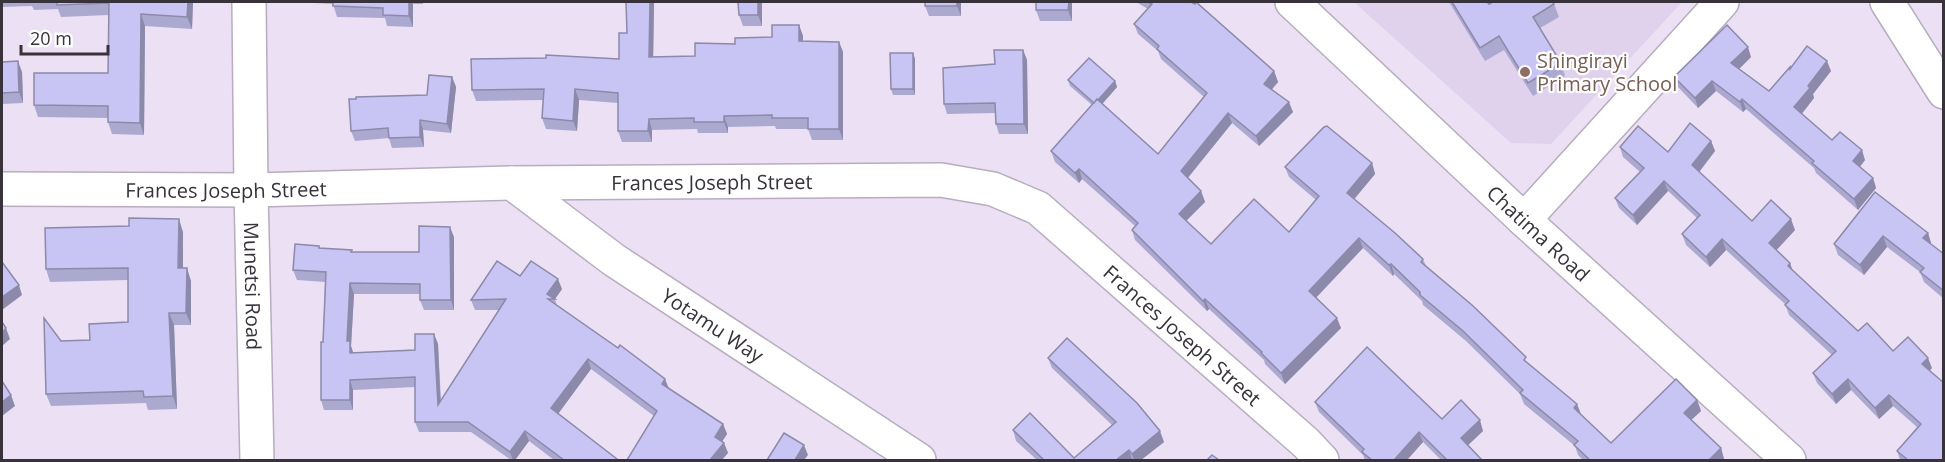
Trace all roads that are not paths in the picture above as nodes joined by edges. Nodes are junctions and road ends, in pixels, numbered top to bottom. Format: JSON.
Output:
{"nodes":[{"id":1,"x":249,"y":2,"type":"edge"},
{"id":2,"x":1292,"y":2,"type":"edge"},
{"id":3,"x":1722,"y":2,"type":"edge"},
{"id":4,"x":1887,"y":2,"type":"edge"},
{"id":5,"x":1944,"y":92,"type":"edge"},
{"id":6,"x":512,"y":183,"type":"junction"},
{"id":7,"x":2,"y":189,"type":"edge"},
{"id":8,"x":251,"y":190,"type":"junction"},
{"id":9,"x":1524,"y":220,"type":"junction"},
{"id":10,"x":257,"y":460,"type":"edge"},
{"id":11,"x":918,"y":460,"type":"edge"},
{"id":12,"x":1322,"y":460,"type":"edge"},
{"id":13,"x":1789,"y":460,"type":"edge"}],
"edges":[{"from":1,"to":8,"type":"street","name":"Munetsi Road"},
{"from":2,"to":9,"type":"street","name":"Chatima Road"},
{"from":3,"to":9,"type":"street"},
{"from":4,"to":5,"type":"street"},
{"from":6,"to":8,"type":"street","name":"Frances Joseph Street"},
{"from":6,"to":11,"type":"street","name":"Yotamu Way"},
{"from":6,"to":12,"type":"street","name":"Frances Joseph Street"},
{"from":7,"to":8,"type":"street","name":"Frances Joseph Street"},
{"from":8,"to":10,"type":"street","name":"Munetsi Road"},
{"from":9,"to":13,"type":"street","name":"Chatima Road"}]}
